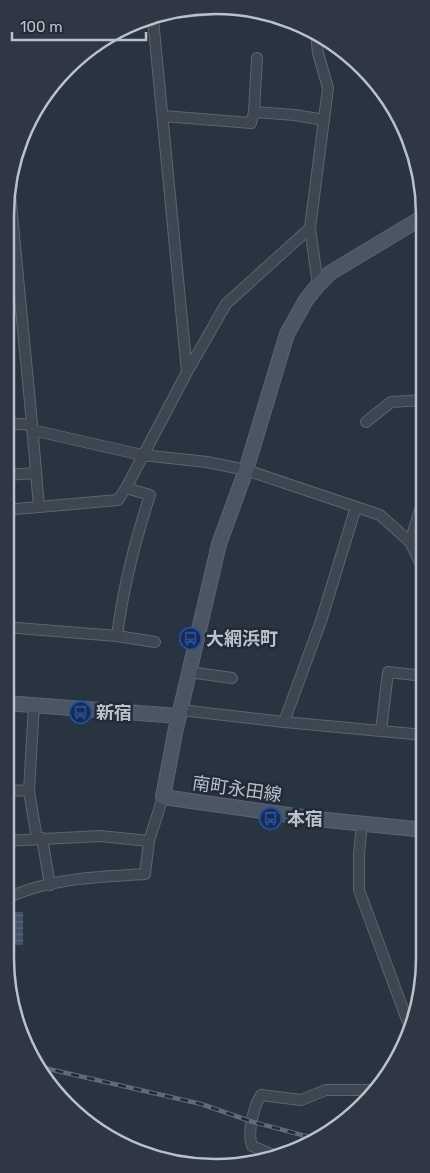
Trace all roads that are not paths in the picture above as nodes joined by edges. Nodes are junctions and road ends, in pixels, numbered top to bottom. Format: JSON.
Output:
{"nodes":[{"id":1,"x":153,"y":23,"type":"edge"},
{"id":2,"x":317,"y":42,"type":"edge"},
{"id":3,"x":257,"y":58,"type":"dead end"},
{"id":4,"x":254,"y":112,"type":"junction"},
{"id":5,"x":163,"y":116,"type":"junction"},
{"id":6,"x":324,"y":120,"type":"junction"},
{"id":7,"x":416,"y":221,"type":"edge"},
{"id":8,"x":310,"y":228,"type":"junction"},
{"id":9,"x":14,"y":236,"type":"edge"},
{"id":10,"x":318,"y":285,"type":"junction"},
{"id":11,"x":187,"y":372,"type":"junction"},
{"id":12,"x":416,"y":400,"type":"edge"},
{"id":13,"x":366,"y":422,"type":"dead end"},
{"id":14,"x":14,"y":424,"type":"edge"},
{"id":15,"x":32,"y":427,"type":"junction"},
{"id":16,"x":142,"y":455,"type":"junction"},
{"id":17,"x":246,"y":470,"type":"junction"},
{"id":18,"x":36,"y":473,"type":"junction"},
{"id":19,"x":14,"y":474,"type":"edge"},
{"id":20,"x":126,"y":488,"type":"junction"},
{"id":21,"x":38,"y":507,"type":"junction"},
{"id":22,"x":356,"y":507,"type":"junction"},
{"id":23,"x":14,"y":509,"type":"edge"},
{"id":24,"x":416,"y":523,"type":"edge"},
{"id":25,"x":410,"y":542,"type":"junction"},
{"id":26,"x":416,"y":554,"type":"edge"},
{"id":27,"x":14,"y":628,"type":"edge"},
{"id":28,"x":117,"y":636,"type":"junction"},
{"id":29,"x":155,"y":642,"type":"dead end"},
{"id":30,"x":189,"y":672,"type":"junction"},
{"id":31,"x":416,"y":675,"type":"edge"},
{"id":32,"x":232,"y":678,"type":"dead end"},
{"id":33,"x":14,"y":703,"type":"edge"},
{"id":34,"x":34,"y":704,"type":"junction"},
{"id":35,"x":180,"y":713,"type":"junction"},
{"id":36,"x":284,"y":722,"type":"junction"},
{"id":37,"x":381,"y":731,"type":"junction"},
{"id":38,"x":416,"y":733,"type":"edge"},
{"id":39,"x":14,"y":790,"type":"edge"},
{"id":40,"x":29,"y":791,"type":"junction"},
{"id":41,"x":163,"y":797,"type":"junction"},
{"id":42,"x":362,"y":823,"type":"junction"},
{"id":43,"x":416,"y":829,"type":"edge"},
{"id":44,"x":40,"y":838,"type":"junction"},
{"id":45,"x":14,"y":840,"type":"edge"},
{"id":46,"x":149,"y":841,"type":"junction"},
{"id":47,"x":50,"y":885,"type":"junction"},
{"id":48,"x":14,"y":895,"type":"edge"},
{"id":49,"x":407,"y":1019,"type":"edge"},
{"id":50,"x":367,"y":1090,"type":"edge"},
{"id":51,"x":267,"y":1152,"type":"edge"}],
"edges":[{"from":1,"to":5,"type":"street"},
{"from":2,"to":6,"type":"street"},
{"from":3,"to":4,"type":"street"},
{"from":4,"to":5,"type":"street"},
{"from":4,"to":6,"type":"street"},
{"from":5,"to":11,"type":"street"},
{"from":6,"to":8,"type":"street"},
{"from":7,"to":10,"type":"street"},
{"from":8,"to":10,"type":"street"},
{"from":8,"to":11,"type":"street"},
{"from":9,"to":15,"type":"street"},
{"from":10,"to":17,"type":"street"},
{"from":11,"to":16,"type":"street"},
{"from":12,"to":13,"type":"street"},
{"from":14,"to":15,"type":"street"},
{"from":15,"to":16,"type":"street"},
{"from":15,"to":18,"type":"street"},
{"from":16,"to":17,"type":"street"},
{"from":16,"to":20,"type":"street"},
{"from":17,"to":22,"type":"street"},
{"from":17,"to":30,"type":"street"},
{"from":18,"to":19,"type":"street"},
{"from":18,"to":21,"type":"street"},
{"from":20,"to":21,"type":"street"},
{"from":20,"to":28,"type":"street"},
{"from":21,"to":23,"type":"street"},
{"from":22,"to":25,"type":"street"},
{"from":22,"to":36,"type":"street"},
{"from":24,"to":25,"type":"street"},
{"from":25,"to":26,"type":"street"},
{"from":27,"to":28,"type":"street"},
{"from":28,"to":29,"type":"street"},
{"from":30,"to":32,"type":"street"},
{"from":30,"to":35,"type":"street"},
{"from":31,"to":37,"type":"street"},
{"from":33,"to":34,"type":"street"},
{"from":34,"to":35,"type":"street"},
{"from":34,"to":40,"type":"street"},
{"from":35,"to":36,"type":"street"},
{"from":35,"to":41,"type":"street"},
{"from":36,"to":37,"type":"street"},
{"from":37,"to":38,"type":"street"},
{"from":39,"to":40,"type":"street"},
{"from":40,"to":44,"type":"street"},
{"from":41,"to":42,"type":"street","name":"南町永田線"},
{"from":41,"to":46,"type":"street"},
{"from":42,"to":43,"type":"street","name":"南町永田線"},
{"from":42,"to":49,"type":"street"},
{"from":44,"to":45,"type":"street"},
{"from":44,"to":46,"type":"street"},
{"from":44,"to":47,"type":"street"},
{"from":46,"to":47,"type":"street"},
{"from":47,"to":48,"type":"street"},
{"from":50,"to":51,"type":"street"}]}
